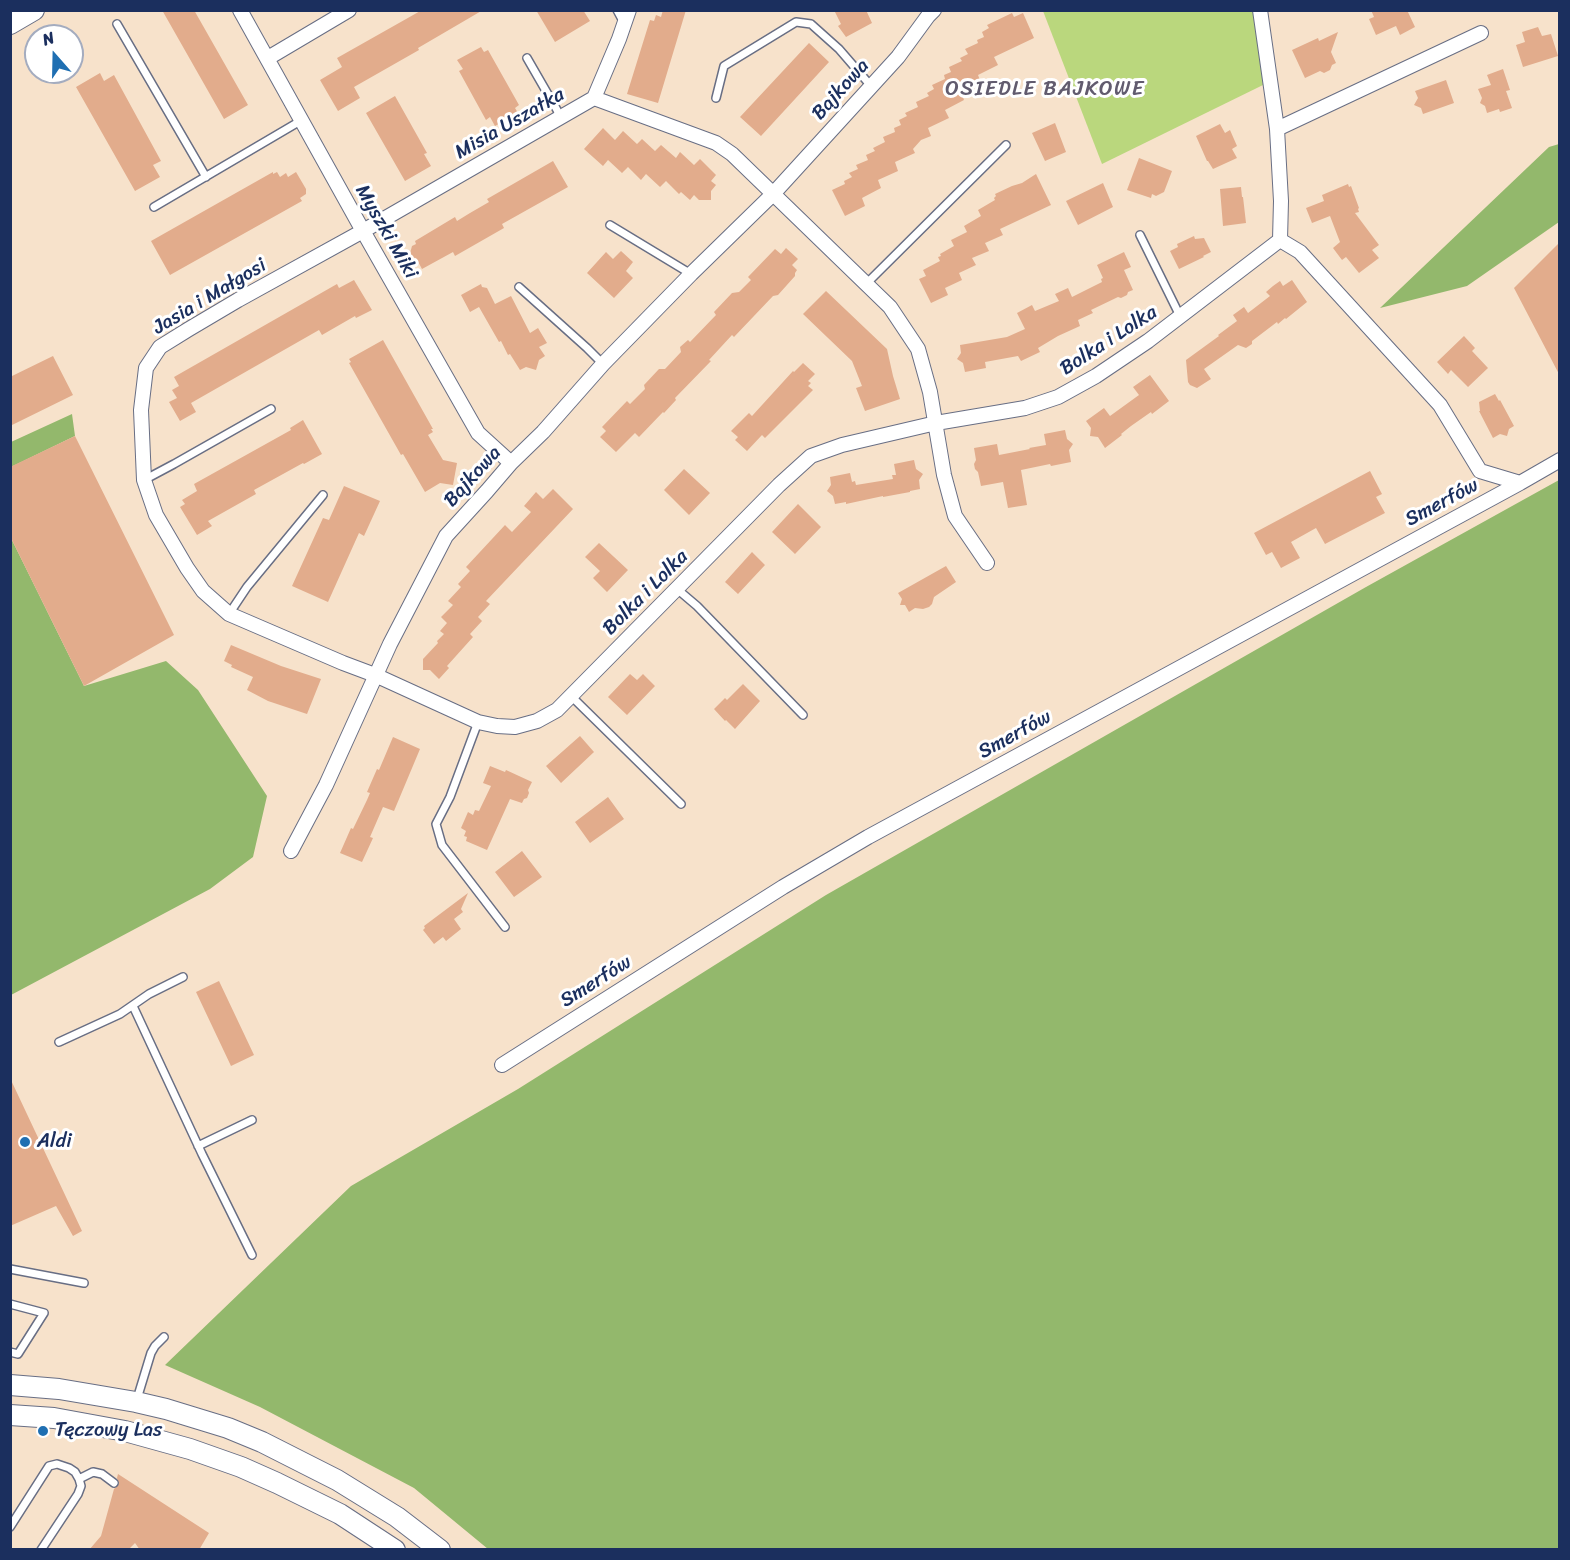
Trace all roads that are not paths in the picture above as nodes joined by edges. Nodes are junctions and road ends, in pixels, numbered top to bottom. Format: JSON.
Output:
{"nodes":[{"id":1,"x":34,"y":10,"type":"edge"},
{"id":2,"x":240,"y":10,"type":"edge"},
{"id":3,"x":349,"y":10,"type":"edge"},
{"id":4,"x":1260,"y":10,"type":"edge"},
{"id":5,"x":929,"y":12,"type":"edge"},
{"id":6,"x":624,"y":15,"type":"edge"},
{"id":7,"x":10,"y":24,"type":"edge"},
{"id":8,"x":117,"y":24,"type":"dead end"},
{"id":9,"x":1481,"y":33,"type":"dead end"},
{"id":10,"x":268,"y":58,"type":"junction"},
{"id":11,"x":527,"y":58,"type":"dead end"},
{"id":12,"x":871,"y":86,"type":"junction"},
{"id":13,"x":594,"y":98,"type":"junction"},
{"id":14,"x":716,"y":98,"type":"dead end"},
{"id":15,"x":560,"y":118,"type":"junction"},
{"id":16,"x":302,"y":120,"type":"junction"},
{"id":17,"x":1276,"y":129,"type":"junction"},
{"id":18,"x":1006,"y":145,"type":"dead end"},
{"id":19,"x":206,"y":177,"type":"junction"},
{"id":20,"x":773,"y":194,"type":"junction"},
{"id":21,"x":154,"y":207,"type":"dead end"},
{"id":22,"x":610,"y":225,"type":"dead end"},
{"id":23,"x":363,"y":231,"type":"junction"},
{"id":24,"x":1140,"y":235,"type":"dead end"},
{"id":25,"x":1280,"y":240,"type":"junction"},
{"id":26,"x":691,"y":274,"type":"junction"},
{"id":27,"x":866,"y":284,"type":"junction"},
{"id":28,"x":519,"y":287,"type":"dead end"},
{"id":29,"x":1180,"y":317,"type":"junction"},
{"id":30,"x":603,"y":364,"type":"junction"},
{"id":31,"x":271,"y":409,"type":"dead end"},
{"id":32,"x":936,"y":423,"type":"junction"},
{"id":33,"x":1560,"y":460,"type":"edge"},
{"id":34,"x":511,"y":463,"type":"junction"},
{"id":35,"x":144,"y":480,"type":"junction"},
{"id":36,"x":1520,"y":483,"type":"junction"},
{"id":37,"x":323,"y":495,"type":"dead end"},
{"id":38,"x":987,"y":563,"type":"dead end"},
{"id":39,"x":677,"y":589,"type":"junction"},
{"id":40,"x":229,"y":614,"type":"junction"},
{"id":41,"x":375,"y":675,"type":"junction"},
{"id":42,"x":571,"y":696,"type":"junction"},
{"id":43,"x":803,"y":714,"type":"dead end"},
{"id":44,"x":478,"y":722,"type":"junction"},
{"id":45,"x":681,"y":804,"type":"dead end"},
{"id":46,"x":291,"y":851,"type":"dead end"},
{"id":47,"x":505,"y":927,"type":"dead end"},
{"id":48,"x":183,"y":977,"type":"dead end"},
{"id":49,"x":133,"y":1005,"type":"junction"},
{"id":50,"x":59,"y":1042,"type":"dead end"},
{"id":51,"x":502,"y":1065,"type":"dead end"},
{"id":52,"x":252,"y":1120,"type":"dead end"},
{"id":53,"x":198,"y":1146,"type":"junction"},
{"id":54,"x":252,"y":1255,"type":"dead end"},
{"id":55,"x":10,"y":1269,"type":"edge"},
{"id":56,"x":84,"y":1283,"type":"dead end"},
{"id":57,"x":10,"y":1304,"type":"edge"},
{"id":58,"x":164,"y":1337,"type":"dead end"},
{"id":59,"x":10,"y":1352,"type":"edge"},
{"id":60,"x":10,"y":1385,"type":"edge"},
{"id":61,"x":136,"y":1402,"type":"junction"},
{"id":62,"x":10,"y":1415,"type":"edge"},
{"id":63,"x":80,"y":1479,"type":"junction"},
{"id":64,"x":114,"y":1483,"type":"dead end"},
{"id":65,"x":10,"y":1527,"type":"edge"},
{"id":66,"x":41,"y":1550,"type":"edge"},
{"id":67,"x":395,"y":1550,"type":"edge"},
{"id":68,"x":440,"y":1550,"type":"edge"}],
"edges":[{"from":1,"to":7,"type":"main road"},
{"from":2,"to":10,"type":"street","name":"Myszki Miki"},
{"from":3,"to":10,"type":"street"},
{"from":4,"to":17,"type":"street"},
{"from":5,"to":12,"type":"street","name":"Bajkowa"},
{"from":6,"to":13,"type":"street","name":"Misia Uszatka"},
{"from":8,"to":19,"type":"lane"},
{"from":9,"to":17,"type":"street"},
{"from":10,"to":16,"type":"street","name":"Myszki Miki"},
{"from":11,"to":15,"type":"lane"},
{"from":12,"to":14,"type":"lane"},
{"from":12,"to":20,"type":"street","name":"Bajkowa"},
{"from":13,"to":15,"type":"street","name":"Misia Uszatka"},
{"from":13,"to":20,"type":"street"},
{"from":15,"to":23,"type":"street","name":"Misia Uszatka"},
{"from":16,"to":19,"type":"lane"},
{"from":16,"to":23,"type":"street","name":"Myszki Miki"},
{"from":17,"to":25,"type":"street"},
{"from":18,"to":27,"type":"lane"},
{"from":19,"to":21,"type":"lane"},
{"from":20,"to":26,"type":"street","name":"Bajkowa"},
{"from":20,"to":27,"type":"street"},
{"from":22,"to":26,"type":"lane"},
{"from":23,"to":34,"type":"street","name":"Myszki Miki"},
{"from":23,"to":35,"type":"street","name":"Jasia i Małgosi"},
{"from":24,"to":29,"type":"lane"},
{"from":25,"to":29,"type":"street","name":"Bolka i Lolka"},
{"from":25,"to":36,"type":"street"},
{"from":26,"to":30,"type":"street","name":"Bajkowa"},
{"from":27,"to":32,"type":"street"},
{"from":28,"to":30,"type":"lane"},
{"from":29,"to":32,"type":"street","name":"Bolka i Lolka"},
{"from":30,"to":34,"type":"street","name":"Bajkowa"},
{"from":31,"to":35,"type":"lane"},
{"from":32,"to":38,"type":"street"},
{"from":32,"to":39,"type":"street","name":"Bolka i Lolka"},
{"from":33,"to":36,"type":"street","name":"Smerfów"},
{"from":34,"to":41,"type":"street","name":"Bajkowa"},
{"from":35,"to":40,"type":"street","name":"Jasia i Małgosi"},
{"from":36,"to":51,"type":"street","name":"Smerfów"},
{"from":37,"to":40,"type":"lane"},
{"from":39,"to":42,"type":"street","name":"Bolka i Lolka"},
{"from":39,"to":43,"type":"lane"},
{"from":40,"to":41,"type":"street","name":"Jasia i Małgosi"},
{"from":41,"to":44,"type":"street","name":"Bolka i Lolka"},
{"from":41,"to":46,"type":"street","name":"Bajkowa"},
{"from":42,"to":44,"type":"street","name":"Bolka i Lolka"},
{"from":42,"to":45,"type":"lane"},
{"from":44,"to":47,"type":"lane"},
{"from":48,"to":49,"type":"lane"},
{"from":49,"to":50,"type":"lane"},
{"from":49,"to":53,"type":"lane"},
{"from":52,"to":53,"type":"lane"},
{"from":53,"to":54,"type":"lane"},
{"from":55,"to":56,"type":"lane"},
{"from":57,"to":59,"type":"lane"},
{"from":58,"to":61,"type":"lane"},
{"from":60,"to":61,"type":"main road"},
{"from":61,"to":68,"type":"main road"},
{"from":62,"to":67,"type":"main road"},
{"from":63,"to":64,"type":"lane"},
{"from":63,"to":65,"type":"lane"},
{"from":63,"to":66,"type":"lane"}]}
